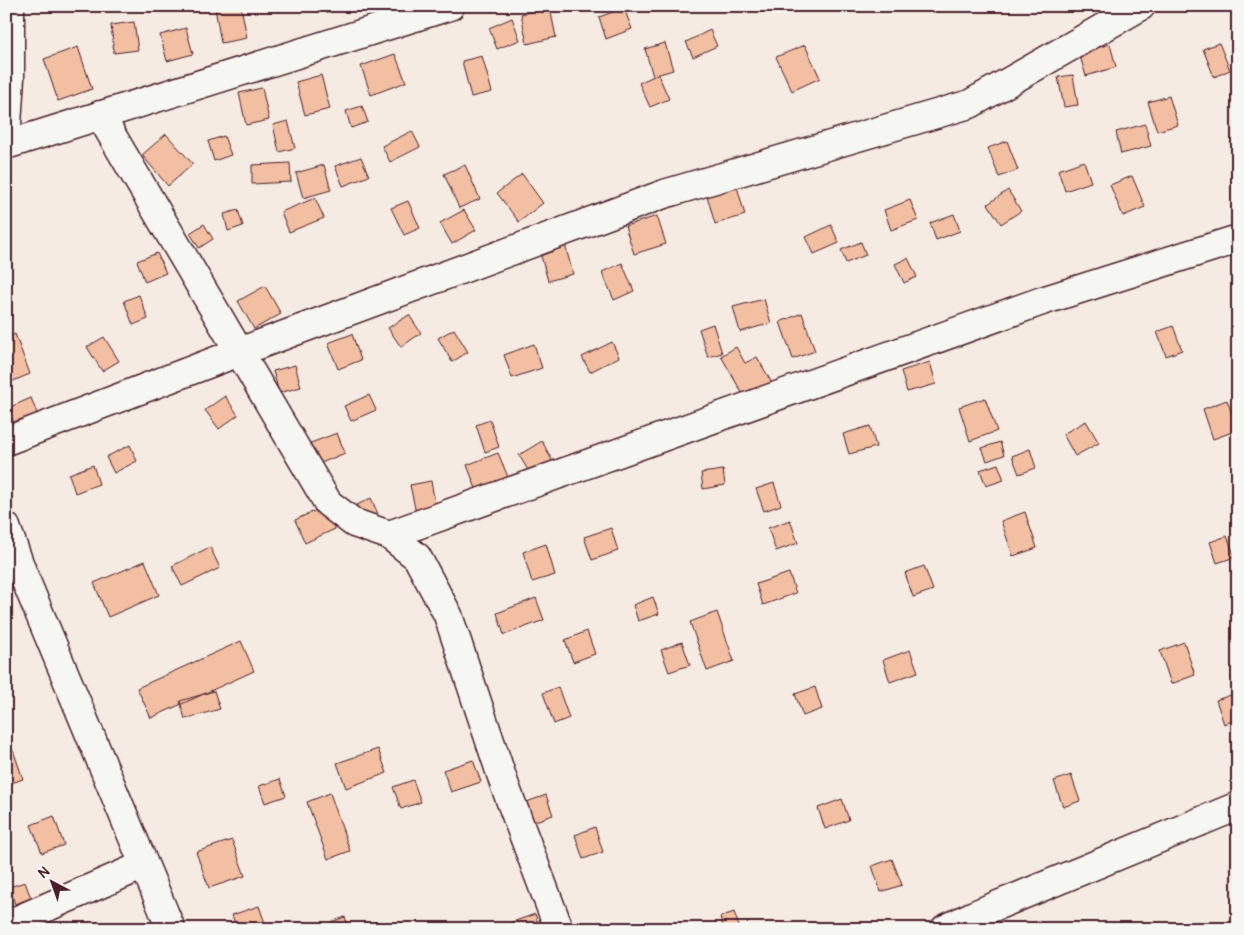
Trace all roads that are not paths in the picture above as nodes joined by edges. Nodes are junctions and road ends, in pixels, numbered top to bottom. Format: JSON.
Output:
{"nodes":[{"id":1,"x":10,"y":6,"type":"edge"},
{"id":2,"x":450,"y":6,"type":"edge"},
{"id":3,"x":1141,"y":6,"type":"edge"},
{"id":4,"x":100,"y":115,"type":"junction"},
{"id":5,"x":6,"y":140,"type":"edge"},
{"id":6,"x":6,"y":144,"type":"edge"},
{"id":7,"x":1238,"y":240,"type":"edge"},
{"id":8,"x":239,"y":352,"type":"junction"},
{"id":9,"x":6,"y":441,"type":"edge"},
{"id":10,"x":6,"y":526,"type":"edge"},
{"id":11,"x":389,"y":535,"type":"junction"},
{"id":12,"x":15,"y":577,"type":"edge"},
{"id":13,"x":1238,"y":806,"type":"edge"},
{"id":14,"x":144,"y":865,"type":"junction"},
{"id":15,"x":6,"y":924,"type":"edge"},
{"id":16,"x":171,"y":929,"type":"edge"},
{"id":17,"x":558,"y":929,"type":"edge"},
{"id":18,"x":945,"y":929,"type":"edge"}],
"edges":[{"from":1,"to":5,"type":"street"},
{"from":2,"to":4,"type":"street"},
{"from":3,"to":8,"type":"street"},
{"from":4,"to":6,"type":"street"},
{"from":4,"to":8,"type":"street"},
{"from":7,"to":11,"type":"street"},
{"from":8,"to":9,"type":"street"},
{"from":8,"to":11,"type":"street"},
{"from":10,"to":12,"type":"street"},
{"from":11,"to":17,"type":"street"},
{"from":12,"to":14,"type":"street"},
{"from":13,"to":18,"type":"street"},
{"from":14,"to":15,"type":"street"},
{"from":14,"to":16,"type":"street"}]}
